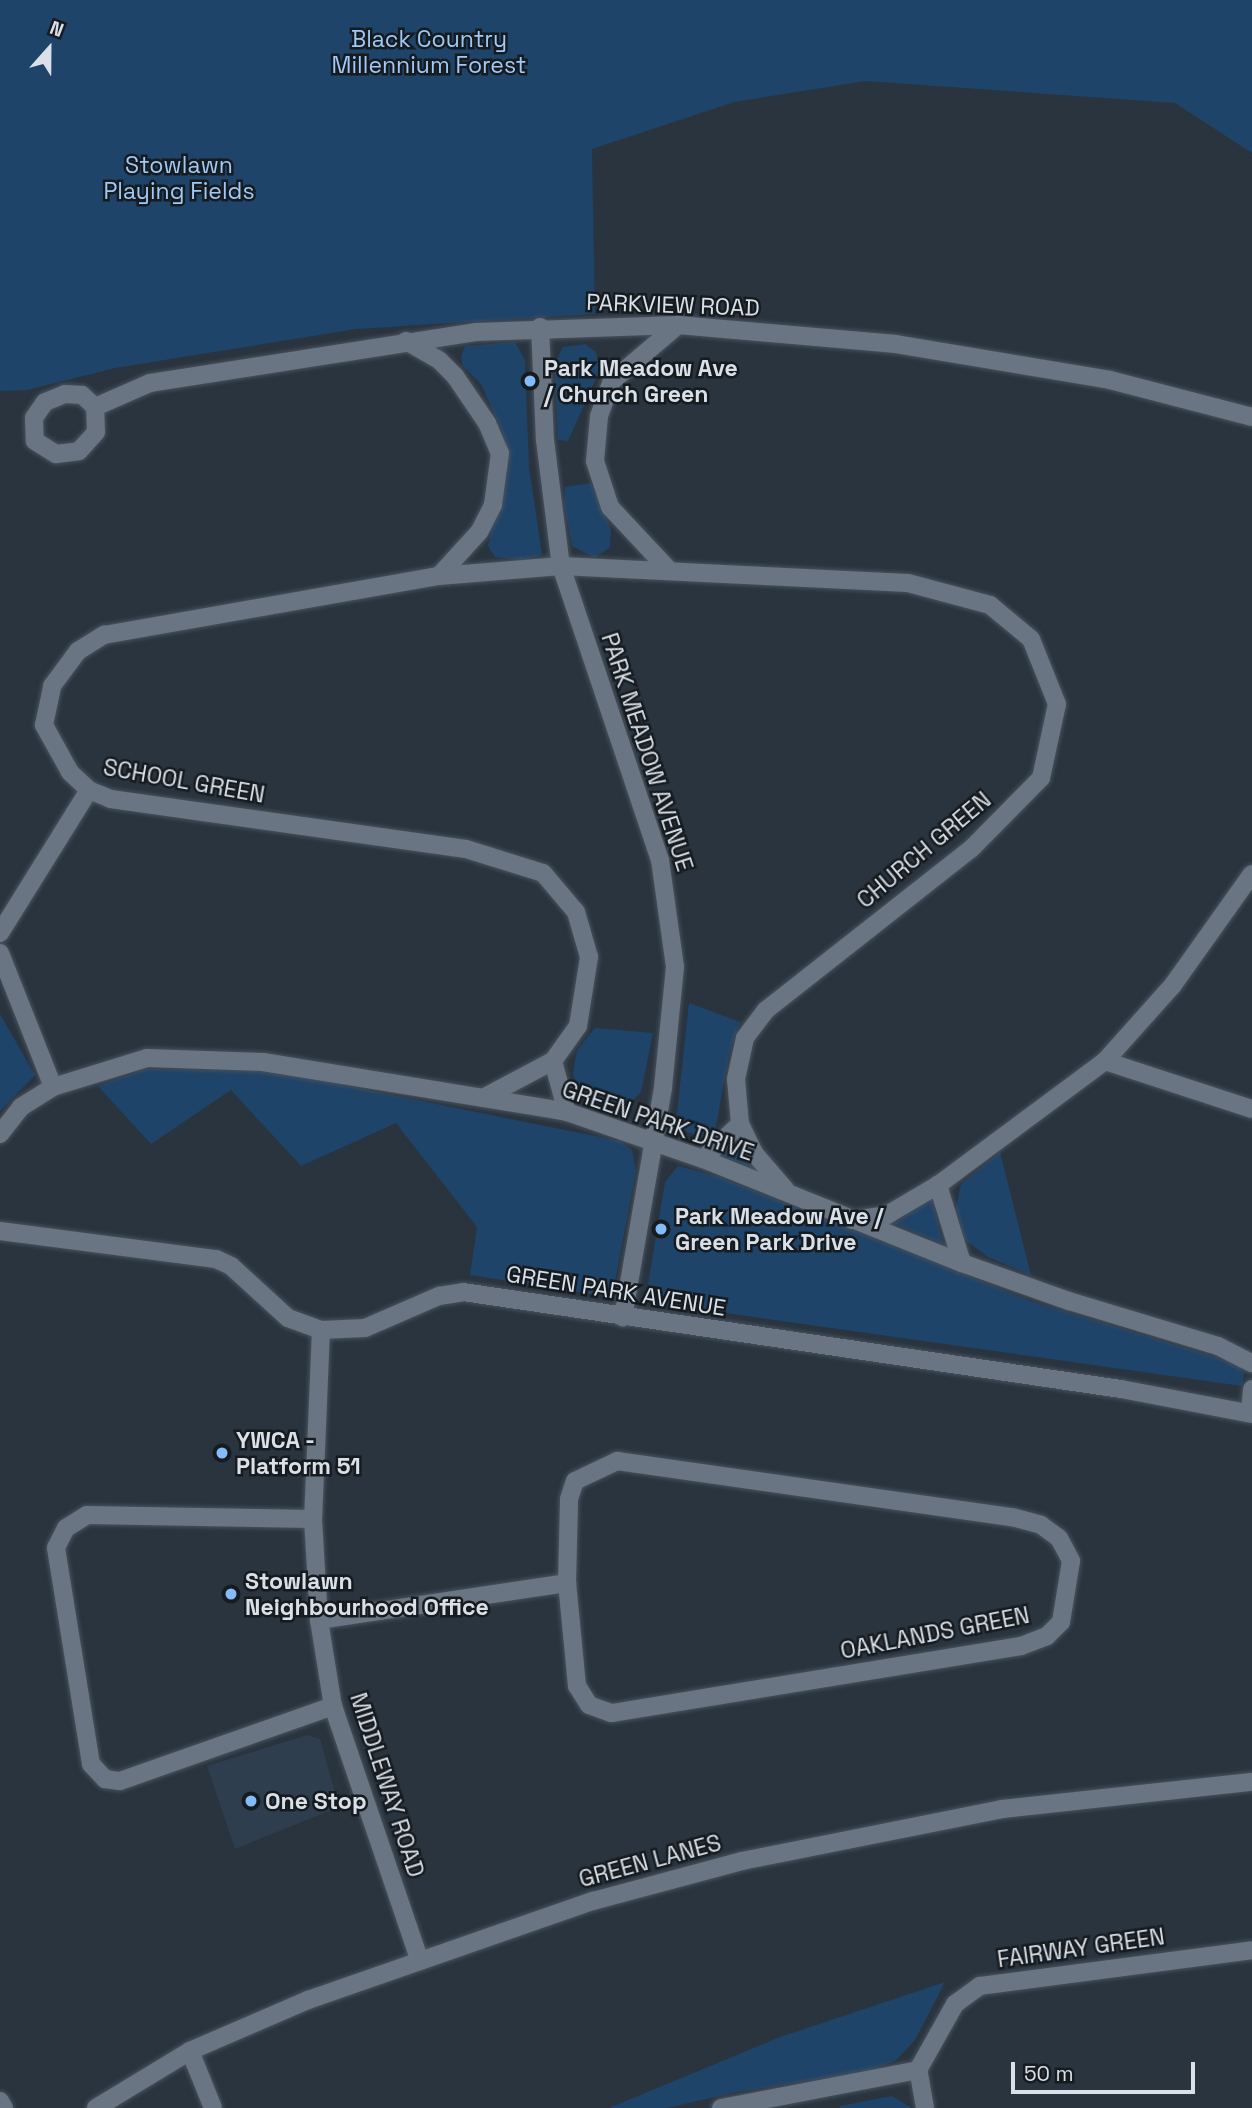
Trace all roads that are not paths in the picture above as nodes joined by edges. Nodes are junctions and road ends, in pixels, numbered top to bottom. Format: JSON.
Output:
{"nodes":[{"id":1,"x":678,"y":325,"type":"junction"},
{"id":2,"x":540,"y":327,"type":"junction"},
{"id":3,"x":406,"y":341,"type":"junction"},
{"id":4,"x":95,"y":407,"type":"dead end"},
{"id":5,"x":1252,"y":416,"type":"edge"},
{"id":6,"x":561,"y":566,"type":"junction"},
{"id":7,"x":667,"y":568,"type":"junction"},
{"id":8,"x":439,"y":576,"type":"junction"},
{"id":9,"x":89,"y":790,"type":"junction"},
{"id":10,"x":1252,"y":874,"type":"edge"},
{"id":11,"x":0,"y":933,"type":"edge"},
{"id":12,"x":0,"y":953,"type":"edge"},
{"id":13,"x":553,"y":1061,"type":"junction"},
{"id":14,"x":1105,"y":1061,"type":"junction"},
{"id":15,"x":53,"y":1087,"type":"junction"},
{"id":16,"x":482,"y":1098,"type":"junction"},
{"id":17,"x":1252,"y":1109,"type":"edge"},
{"id":18,"x":567,"y":1112,"type":"junction"},
{"id":19,"x":740,"y":1124,"type":"junction"},
{"id":20,"x":0,"y":1134,"type":"edge"},
{"id":21,"x":653,"y":1141,"type":"junction"},
{"id":22,"x":703,"y":1159,"type":"junction"},
{"id":23,"x":938,"y":1185,"type":"junction"},
{"id":24,"x":791,"y":1195,"type":"junction"},
{"id":25,"x":850,"y":1220,"type":"junction"},
{"id":26,"x":0,"y":1231,"type":"edge"},
{"id":27,"x":962,"y":1263,"type":"junction"},
{"id":28,"x":623,"y":1318,"type":"junction"},
{"id":29,"x":321,"y":1330,"type":"junction"},
{"id":30,"x":1252,"y":1363,"type":"edge"},
{"id":31,"x":1252,"y":1389,"type":"edge"},
{"id":32,"x":1251,"y":1414,"type":"edge"},
{"id":33,"x":313,"y":1519,"type":"junction"},
{"id":34,"x":567,"y":1583,"type":"junction"},
{"id":35,"x":320,"y":1620,"type":"junction"},
{"id":36,"x":333,"y":1706,"type":"junction"},
{"id":37,"x":1252,"y":1782,"type":"edge"},
{"id":38,"x":1252,"y":1950,"type":"edge"},
{"id":39,"x":419,"y":1959,"type":"junction"},
{"id":40,"x":190,"y":2051,"type":"junction"},
{"id":41,"x":918,"y":2070,"type":"junction"},
{"id":42,"x":0,"y":2101,"type":"edge"},
{"id":43,"x":4,"y":2108,"type":"edge"},
{"id":44,"x":96,"y":2108,"type":"edge"},
{"id":45,"x":213,"y":2108,"type":"edge"},
{"id":46,"x":721,"y":2108,"type":"edge"},
{"id":47,"x":925,"y":2108,"type":"edge"}],
"edges":[{"from":1,"to":2,"type":"street","name":"PARKVIEW ROAD"},
{"from":1,"to":5,"type":"street","name":"PARKVIEW ROAD"},
{"from":1,"to":7,"type":"street"},
{"from":2,"to":3,"type":"street","name":"PARKVIEW ROAD"},
{"from":2,"to":6,"type":"street","name":"PARK MEADOW AVENUE"},
{"from":3,"to":4,"type":"street","name":"PARKVIEW ROAD"},
{"from":3,"to":8,"type":"street"},
{"from":6,"to":7,"type":"street","name":"CHURCH GREEN"},
{"from":6,"to":8,"type":"street","name":"SCHOOL GREEN"},
{"from":6,"to":21,"type":"street","name":"PARK MEADOW AVENUE"},
{"from":7,"to":19,"type":"street","name":"CHURCH GREEN"},
{"from":8,"to":9,"type":"street","name":"SCHOOL GREEN"},
{"from":9,"to":11,"type":"street"},
{"from":9,"to":13,"type":"street","name":"SCHOOL GREEN"},
{"from":10,"to":14,"type":"street"},
{"from":12,"to":15,"type":"street"},
{"from":13,"to":16,"type":"street","name":"SCHOOL GREEN"},
{"from":13,"to":18,"type":"street"},
{"from":14,"to":17,"type":"street"},
{"from":14,"to":23,"type":"street"},
{"from":15,"to":16,"type":"street","name":"GREEN PARK DRIVE"},
{"from":15,"to":20,"type":"street","name":"GREEN PARK DRIVE"},
{"from":16,"to":18,"type":"street","name":"GREEN PARK DRIVE"},
{"from":18,"to":21,"type":"street","name":"GREEN PARK DRIVE"},
{"from":19,"to":22,"type":"street"},
{"from":19,"to":24,"type":"street","name":"CHURCH GREEN"},
{"from":21,"to":22,"type":"street","name":"GREEN PARK DRIVE"},
{"from":21,"to":28,"type":"street","name":"PARK MEADOW AVENUE"},
{"from":22,"to":24,"type":"street","name":"GREEN PARK DRIVE"},
{"from":23,"to":25,"type":"street"},
{"from":23,"to":27,"type":"street"},
{"from":24,"to":25,"type":"street","name":"GREEN PARK DRIVE"},
{"from":25,"to":27,"type":"street","name":"GREEN PARK DRIVE"},
{"from":26,"to":29,"type":"street","name":"GREEN PARK AVENUE"},
{"from":27,"to":30,"type":"street","name":"GREEN PARK DRIVE"},
{"from":28,"to":29,"type":"street","name":"GREEN PARK AVENUE"},
{"from":28,"to":32,"type":"street","name":"GREEN PARK AVENUE"},
{"from":29,"to":33,"type":"street","name":"MIDDLEWAY ROAD"},
{"from":31,"to":32,"type":"street"},
{"from":33,"to":35,"type":"street","name":"MIDDLEWAY ROAD"},
{"from":33,"to":36,"type":"street"},
{"from":34,"to":34,"type":"street","name":"OAKLANDS GREEN"},
{"from":34,"to":35,"type":"street"},
{"from":35,"to":36,"type":"street","name":"MIDDLEWAY ROAD"},
{"from":36,"to":39,"type":"street","name":"MIDDLEWAY ROAD"},
{"from":37,"to":39,"type":"street","name":"GREEN LANES"},
{"from":38,"to":41,"type":"street","name":"FAIRWAY GREEN"},
{"from":39,"to":40,"type":"street","name":"GREEN LANES"},
{"from":40,"to":44,"type":"street","name":"GREEN LANES"},
{"from":40,"to":45,"type":"street"},
{"from":41,"to":46,"type":"street"},
{"from":41,"to":47,"type":"street"},
{"from":42,"to":43,"type":"street"}]}
